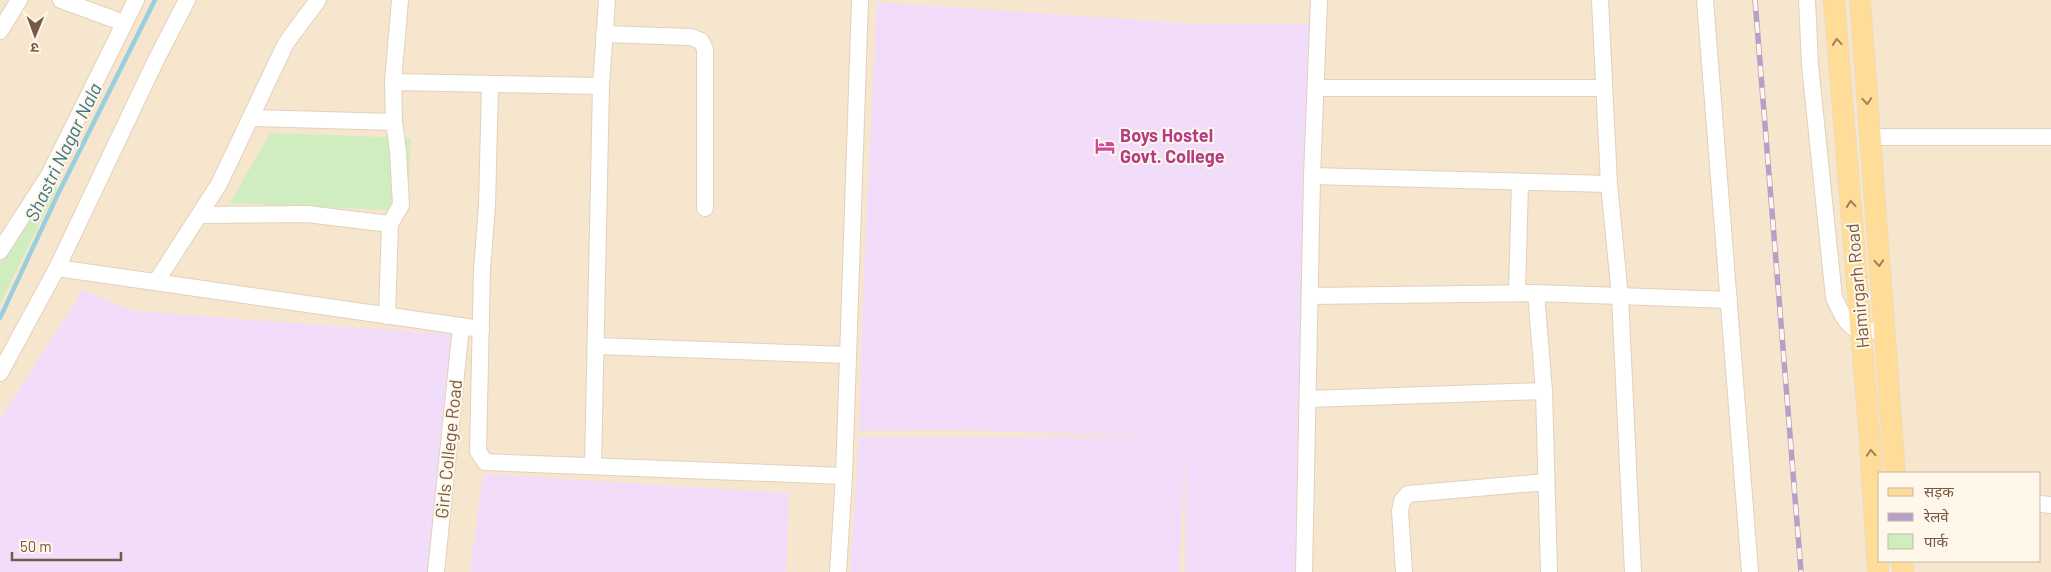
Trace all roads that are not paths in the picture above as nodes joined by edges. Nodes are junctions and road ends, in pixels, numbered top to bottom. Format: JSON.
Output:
{"nodes":[{"id":1,"x":19,"y":0,"type":"edge"},
{"id":2,"x":61,"y":0,"type":"edge"},
{"id":3,"x":136,"y":0,"type":"edge"},
{"id":4,"x":187,"y":0,"type":"edge"},
{"id":5,"x":318,"y":0,"type":"edge"},
{"id":6,"x":400,"y":0,"type":"edge"},
{"id":7,"x":607,"y":0,"type":"edge"},
{"id":8,"x":860,"y":0,"type":"edge"},
{"id":9,"x":1319,"y":0,"type":"edge"},
{"id":10,"x":1600,"y":0,"type":"edge"},
{"id":11,"x":1705,"y":0,"type":"edge"},
{"id":12,"x":1807,"y":0,"type":"edge"},
{"id":13,"x":1834,"y":0,"type":"edge"},
{"id":14,"x":1860,"y":0,"type":"edge"},
{"id":15,"x":124,"y":23,"type":"junction"},
{"id":16,"x":0,"y":31,"type":"edge"},
{"id":17,"x":604,"y":34,"type":"junction"},
{"id":18,"x":393,"y":82,"type":"junction"},
{"id":19,"x":490,"y":85,"type":"junction"},
{"id":20,"x":601,"y":86,"type":"junction"},
{"id":21,"x":1317,"y":88,"type":"junction"},
{"id":22,"x":1604,"y":88,"type":"junction"},
{"id":23,"x":251,"y":118,"type":"junction"},
{"id":24,"x":394,"y":122,"type":"junction"},
{"id":25,"x":1869,"y":137,"type":"junction"},
{"id":26,"x":2051,"y":137,"type":"edge"},
{"id":27,"x":1312,"y":176,"type":"junction"},
{"id":28,"x":1520,"y":182,"type":"junction"},
{"id":29,"x":1609,"y":184,"type":"junction"},
{"id":30,"x":705,"y":208,"type":"dead end"},
{"id":31,"x":200,"y":215,"type":"junction"},
{"id":32,"x":390,"y":224,"type":"junction"},
{"id":33,"x":0,"y":251,"type":"edge"},
{"id":34,"x":57,"y":268,"type":"junction"},
{"id":35,"x":156,"y":282,"type":"junction"},
{"id":36,"x":1536,"y":293,"type":"junction"},
{"id":37,"x":1517,"y":294,"type":"junction"},
{"id":38,"x":1310,"y":296,"type":"junction"},
{"id":39,"x":1620,"y":296,"type":"junction"},
{"id":40,"x":1729,"y":300,"type":"junction"},
{"id":41,"x":387,"y":316,"type":"junction"},
{"id":42,"x":461,"y":326,"type":"junction"},
{"id":43,"x":480,"y":329,"type":"junction"},
{"id":44,"x":1884,"y":330,"type":"junction"},
{"id":45,"x":1862,"y":332,"type":"junction"},
{"id":46,"x":596,"y":346,"type":"junction"},
{"id":47,"x":848,"y":355,"type":"junction"},
{"id":48,"x":0,"y":373,"type":"edge"},
{"id":49,"x":1544,"y":391,"type":"junction"},
{"id":50,"x":1308,"y":399,"type":"junction"},
{"id":51,"x":593,"y":466,"type":"junction"},
{"id":52,"x":1895,"y":472,"type":"edge"},
{"id":53,"x":844,"y":476,"type":"junction"},
{"id":54,"x":1546,"y":482,"type":"junction"},
{"id":55,"x":436,"y":572,"type":"edge"},
{"id":56,"x":838,"y":572,"type":"edge"},
{"id":57,"x":1304,"y":572,"type":"edge"},
{"id":58,"x":1404,"y":572,"type":"edge"},
{"id":59,"x":1549,"y":572,"type":"edge"},
{"id":60,"x":1633,"y":572,"type":"edge"},
{"id":61,"x":1750,"y":572,"type":"edge"},
{"id":62,"x":1878,"y":572,"type":"edge"}],
"edges":[{"from":1,"to":16,"type":"street"},
{"from":2,"to":15,"type":"street"},
{"from":3,"to":15,"type":"street"},
{"from":4,"to":34,"type":"street"},
{"from":5,"to":23,"type":"street"},
{"from":6,"to":18,"type":"street"},
{"from":7,"to":17,"type":"street"},
{"from":8,"to":47,"type":"street"},
{"from":9,"to":21,"type":"street"},
{"from":10,"to":22,"type":"street"},
{"from":11,"to":40,"type":"street"},
{"from":12,"to":45,"type":"street"},
{"from":45,"to":13,"type":"main road","name":"Hamirgarh Road","one_way":true},
{"from":14,"to":25,"type":"main road","name":"Hamirgarh Road","one_way":true},
{"from":15,"to":33,"type":"street"},
{"from":17,"to":20,"type":"street"},
{"from":17,"to":30,"type":"street"},
{"from":18,"to":19,"type":"street"},
{"from":18,"to":24,"type":"street"},
{"from":19,"to":20,"type":"street"},
{"from":19,"to":43,"type":"street"},
{"from":20,"to":46,"type":"street"},
{"from":21,"to":22,"type":"street"},
{"from":21,"to":27,"type":"street"},
{"from":22,"to":29,"type":"street"},
{"from":23,"to":24,"type":"street"},
{"from":23,"to":31,"type":"street"},
{"from":24,"to":32,"type":"street"},
{"from":25,"to":26,"type":"street"},
{"from":25,"to":44,"type":"main road","name":"Hamirgarh Road","one_way":true},
{"from":27,"to":28,"type":"street"},
{"from":27,"to":38,"type":"street"},
{"from":28,"to":29,"type":"street"},
{"from":28,"to":37,"type":"street"},
{"from":29,"to":39,"type":"street"},
{"from":31,"to":32,"type":"street"},
{"from":31,"to":35,"type":"street"},
{"from":32,"to":41,"type":"street"},
{"from":34,"to":35,"type":"street"},
{"from":34,"to":48,"type":"street"},
{"from":35,"to":41,"type":"street"},
{"from":36,"to":37,"type":"street"},
{"from":36,"to":39,"type":"street"},
{"from":36,"to":49,"type":"street"},
{"from":37,"to":38,"type":"street"},
{"from":38,"to":50,"type":"street"},
{"from":39,"to":40,"type":"street"},
{"from":39,"to":60,"type":"street"},
{"from":40,"to":61,"type":"street"},
{"from":41,"to":42,"type":"street"},
{"from":42,"to":43,"type":"street"},
{"from":42,"to":55,"type":"street","name":"Girls College Road"},
{"from":43,"to":51,"type":"street"},
{"from":44,"to":45,"type":"street"},
{"from":44,"to":52,"type":"main road","name":"Hamirgarh Road"},
{"from":62,"to":45,"type":"main road","name":"Hamirgarh Road","one_way":true},
{"from":46,"to":47,"type":"street"},
{"from":46,"to":51,"type":"street"},
{"from":47,"to":53,"type":"street"},
{"from":49,"to":50,"type":"street"},
{"from":49,"to":54,"type":"street"},
{"from":50,"to":57,"type":"street"},
{"from":51,"to":53,"type":"street"},
{"from":53,"to":56,"type":"street"},
{"from":54,"to":58,"type":"street"},
{"from":54,"to":59,"type":"street"}]}
